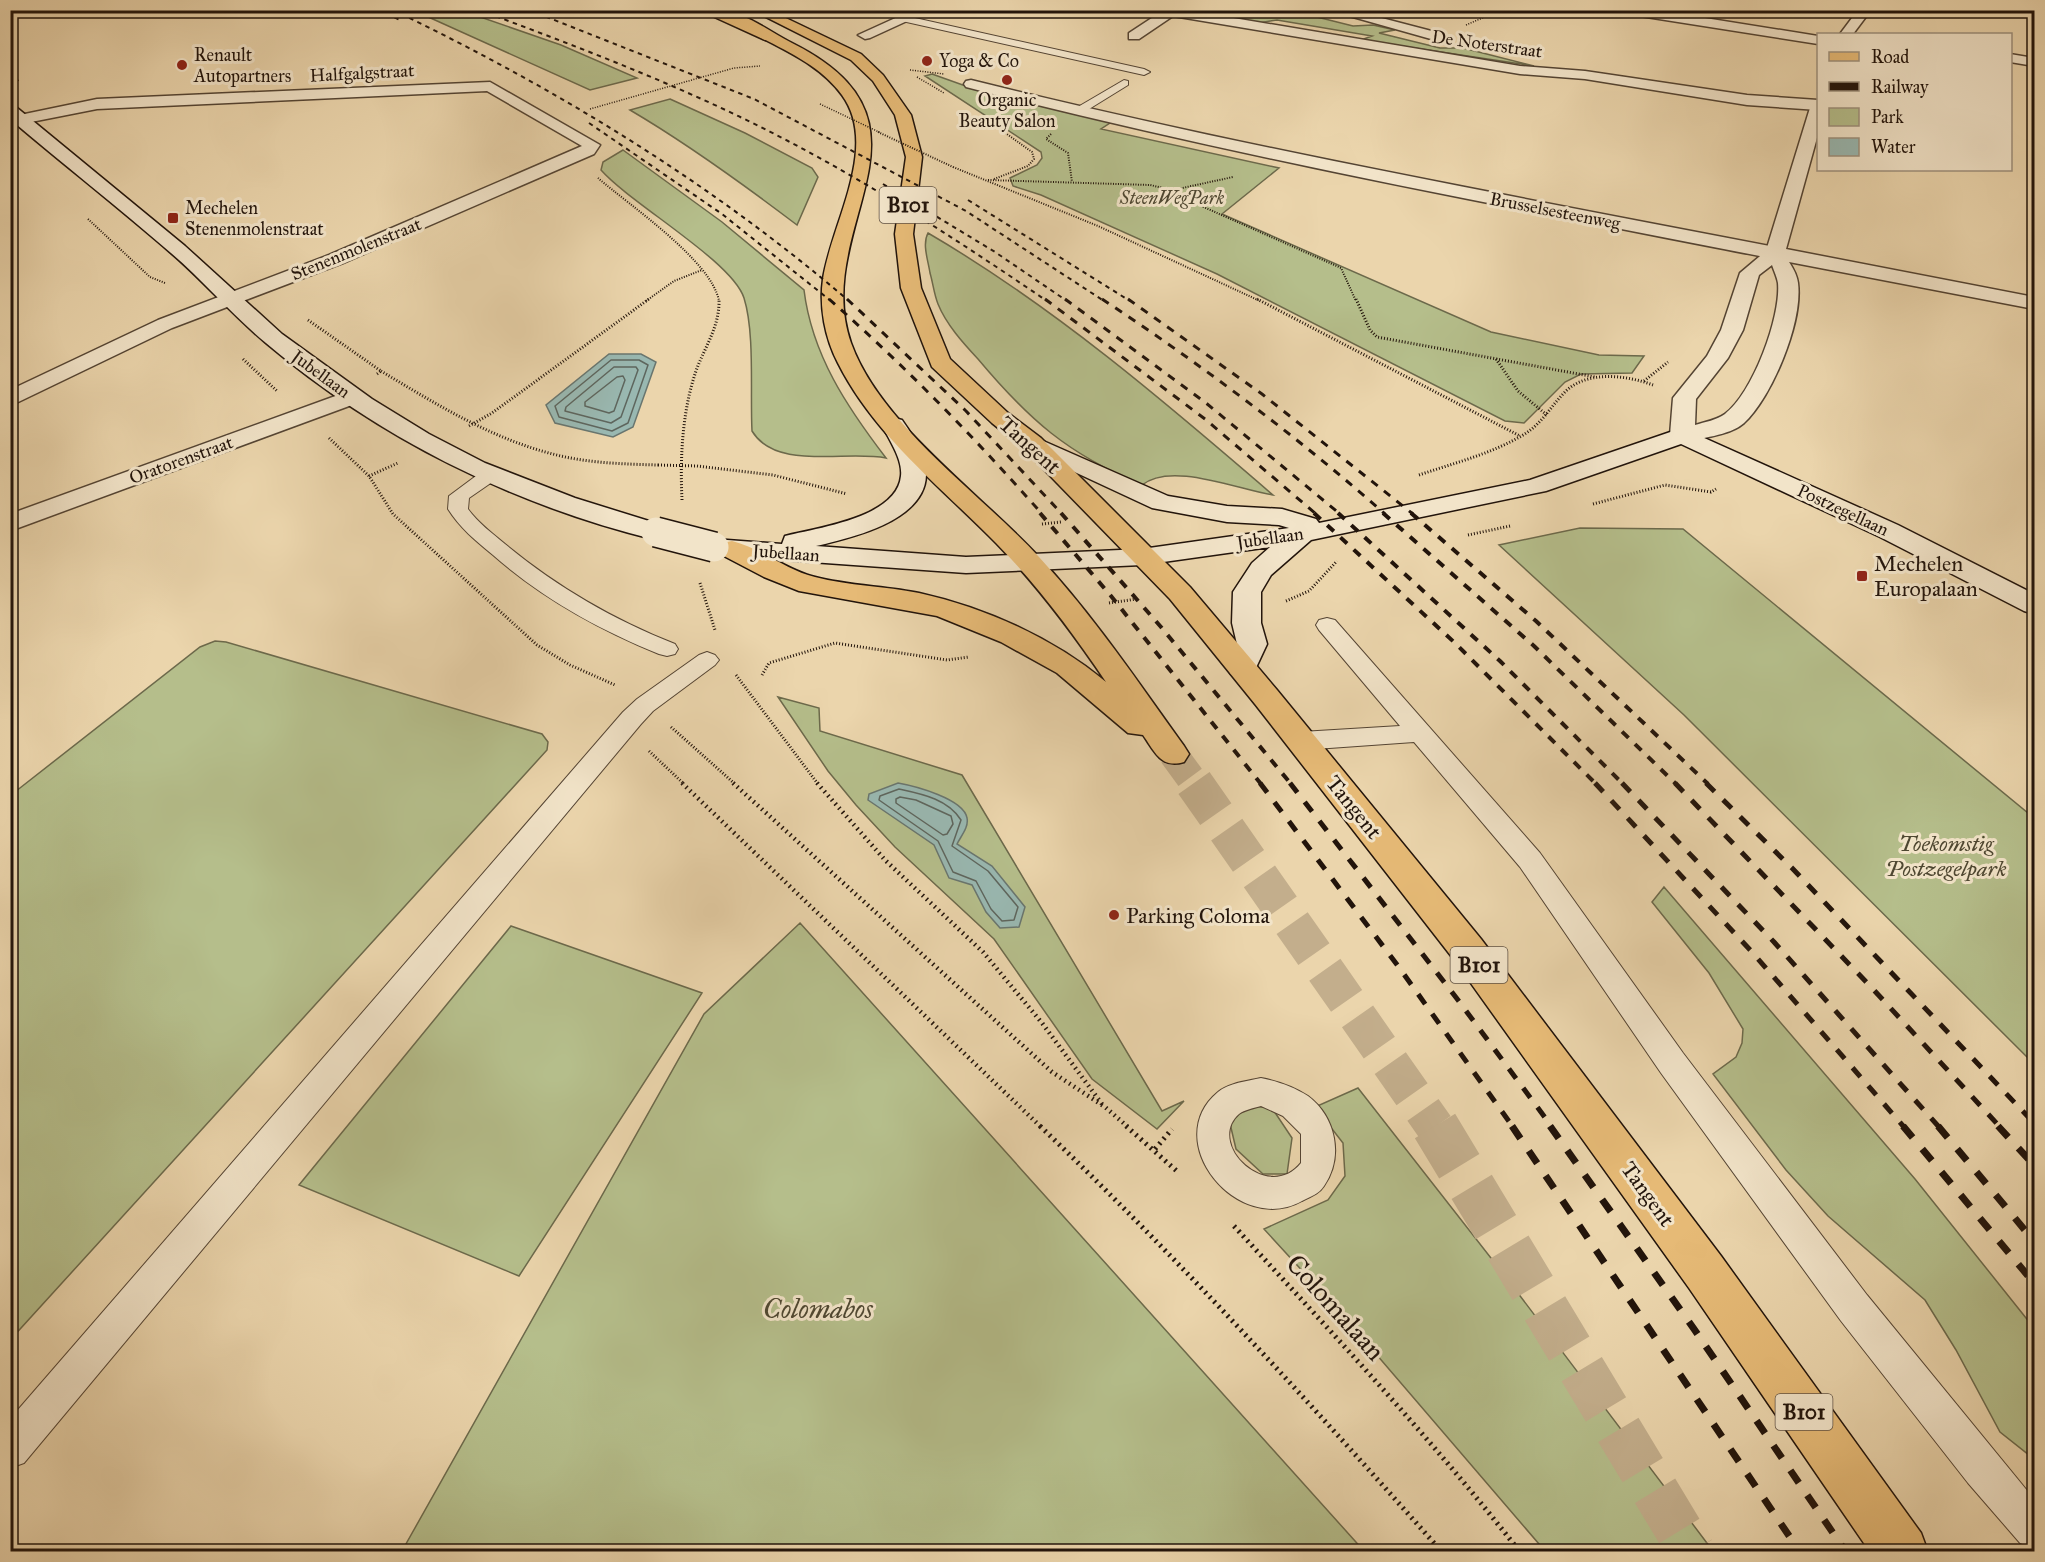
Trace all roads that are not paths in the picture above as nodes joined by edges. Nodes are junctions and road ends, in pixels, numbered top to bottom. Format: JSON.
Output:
{"nodes":[{"id":1,"x":705,"y":10,"type":"edge"},
{"id":2,"x":721,"y":10,"type":"edge"},
{"id":3,"x":758,"y":10,"type":"edge"},
{"id":4,"x":925,"y":10,"type":"edge"},
{"id":5,"x":1334,"y":10,"type":"edge"},
{"id":6,"x":1627,"y":10,"type":"edge"},
{"id":7,"x":1864,"y":10,"type":"edge"},
{"id":8,"x":1173,"y":11,"type":"edge"},
{"id":9,"x":906,"y":19,"type":"junction"},
{"id":10,"x":1850,"y":33,"type":"edge"},
{"id":11,"x":865,"y":35,"type":"dead end"},
{"id":12,"x":1134,"y":36,"type":"dead end"},
{"id":13,"x":770,"y":37,"type":"junction"},
{"id":14,"x":1817,"y":39,"type":"edge"},
{"id":15,"x":1458,"y":42,"type":"dead end"},
{"id":16,"x":1490,"y":50,"type":"dead end"},
{"id":17,"x":2012,"y":58,"type":"edge"},
{"id":18,"x":2034,"y":62,"type":"edge"},
{"id":19,"x":1144,"y":72,"type":"dead end"},
{"id":20,"x":1585,"y":75,"type":"junction"},
{"id":21,"x":1125,"y":83,"type":"dead end"},
{"id":22,"x":971,"y":84,"type":"dead end"},
{"id":23,"x":490,"y":86,"type":"joint"},
{"id":24,"x":1817,"y":110,"type":"edge"},
{"id":25,"x":1077,"y":111,"type":"junction"},
{"id":26,"x":1817,"y":113,"type":"edge"},
{"id":27,"x":16,"y":115,"type":"edge"},
{"id":28,"x":1774,"y":253,"type":"junction"},
{"id":29,"x":234,"y":298,"type":"junction"},
{"id":30,"x":2034,"y":303,"type":"edge"},
{"id":31,"x":352,"y":398,"type":"junction"},
{"id":32,"x":10,"y":399,"type":"edge"},
{"id":33,"x":894,"y":425,"type":"junction"},
{"id":34,"x":1682,"y":435,"type":"junction"},
{"id":35,"x":1032,"y":443,"type":"junction"},
{"id":36,"x":491,"y":474,"type":"junction"},
{"id":37,"x":10,"y":523,"type":"edge"},
{"id":38,"x":1313,"y":532,"type":"junction"},
{"id":39,"x":723,"y":548,"type":"junction"},
{"id":40,"x":1142,"y":557,"type":"junction"},
{"id":41,"x":1030,"y":564,"type":"junction"},
{"id":42,"x":2034,"y":605,"type":"edge"},
{"id":43,"x":1327,"y":624,"type":"dead end"},
{"id":44,"x":667,"y":648,"type":"dead end"},
{"id":45,"x":712,"y":649,"type":"road end"},
{"id":46,"x":1242,"y":667,"type":"junction"},
{"id":47,"x":1422,"y":733,"type":"junction"},
{"id":48,"x":1302,"y":741,"type":"junction"},
{"id":49,"x":10,"y":1449,"type":"edge"},
{"id":50,"x":2034,"y":1528,"type":"edge"},
{"id":51,"x":1902,"y":1551,"type":"edge"}],
"edges":[{"from":1,"to":13,"type":"main road","number":"B101"},
{"from":2,"to":13,"type":"main road","number":"B101"},
{"from":3,"to":35,"type":"main road","name":"Tangent","number":"B101"},
{"from":4,"to":9,"type":"street"},
{"from":5,"to":15,"type":"street","name":"De Noterstraat"},
{"from":6,"to":14,"type":"street"},
{"from":7,"to":10,"type":"street"},
{"from":8,"to":12,"type":"street","name":"De Noterstraat"},
{"from":8,"to":20,"type":"street","name":"De Noterstraat"},
{"from":9,"to":11,"type":"street"},
{"from":9,"to":19,"type":"lane"},
{"from":13,"to":33,"type":"main road","number":"B101"},
{"from":16,"to":20,"type":"street","name":"De Noterstraat"},
{"from":17,"to":18,"type":"street"},
{"from":20,"to":24,"type":"street","name":"De Noterstraat"},
{"from":21,"to":25,"type":"lane"},
{"from":22,"to":25,"type":"street","name":"Brusselsesteenweg"},
{"from":23,"to":27,"type":"street","name":"Halfgalgstraat"},
{"from":23,"to":29,"type":"street","name":"Stenenmolenstraat"},
{"from":25,"to":28,"type":"street","name":"Brusselsesteenweg"},
{"from":26,"to":28,"type":"street"},
{"from":27,"to":29,"type":"street","name":"Jubellaan"},
{"from":28,"to":30,"type":"street","name":"Brusselsesteenweg"},
{"from":28,"to":34,"type":"street"},
{"from":28,"to":34,"type":"street","name":"Jubellaan"},
{"from":29,"to":31,"type":"street","name":"Jubellaan"},
{"from":29,"to":32,"type":"street","name":"Stenenmolenstraat"},
{"from":31,"to":36,"type":"street","name":"Jubellaan"},
{"from":31,"to":37,"type":"street","name":"Oratorenstraat"},
{"from":33,"to":39,"type":"street"},
{"from":33,"to":41,"type":"main road","number":"B101"},
{"from":34,"to":38,"type":"street","name":"Jubellaan"},
{"from":34,"to":42,"type":"street","name":"Postzegellaan"},
{"from":35,"to":38,"type":"street"},
{"from":35,"to":40,"type":"main road","name":"Tangent","number":"B101"},
{"from":36,"to":39,"type":"street","name":"Jubellaan","bridge":true},
{"from":36,"to":44,"type":"lane"},
{"from":38,"to":40,"type":"street","name":"Jubellaan"},
{"from":38,"to":46,"type":"street"},
{"from":39,"to":41,"type":"street","name":"Jubellaan"},
{"from":39,"to":41,"type":"main road","number":"B101"},
{"from":40,"to":41,"type":"street","name":"Jubellaan"},
{"from":40,"to":46,"type":"main road","name":"Tangent","number":"B101"},
{"from":43,"to":47,"type":"lane"},
{"from":45,"to":49,"type":"lane"},
{"from":46,"to":48,"type":"main road","name":"Tangent","number":"B101"},
{"from":47,"to":48,"type":"lane"},
{"from":47,"to":50,"type":"lane"},
{"from":48,"to":51,"type":"main road","name":"Tangent","number":"B101"}]}
